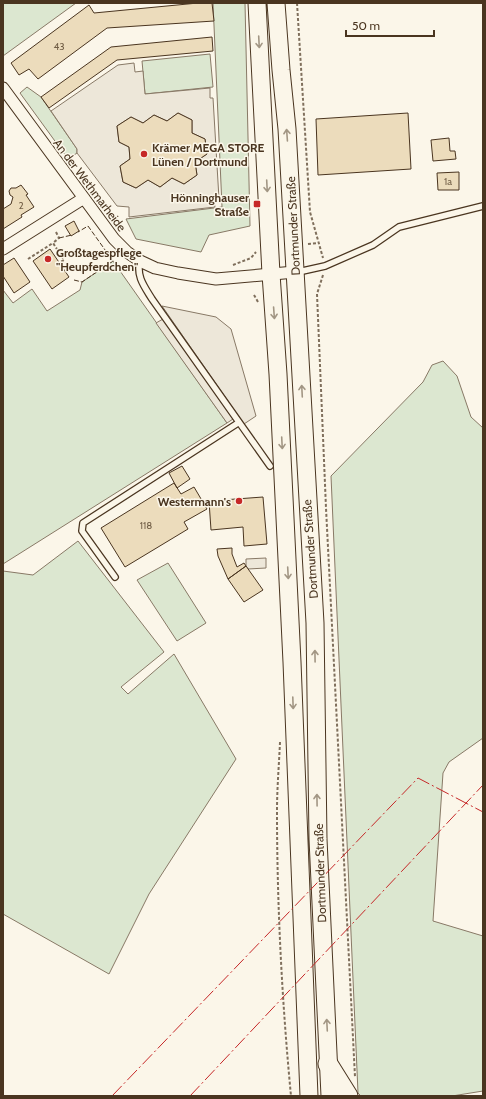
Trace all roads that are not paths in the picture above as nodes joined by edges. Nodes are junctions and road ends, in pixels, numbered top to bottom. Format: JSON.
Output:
{"nodes":[{"id":1,"x":257,"y":3,"type":"edge"},
{"id":2,"x":276,"y":3,"type":"edge"},
{"id":3,"x":3,"y":88,"type":"edge"},
{"id":4,"x":84,"y":198,"type":"junction"},
{"id":5,"x":483,"y":206,"type":"edge"},
{"id":6,"x":3,"y":248,"type":"edge"},
{"id":7,"x":140,"y":261,"type":"junction"},
{"id":8,"x":295,"y":272,"type":"junction"},
{"id":9,"x":272,"y":274,"type":"junction"},
{"id":10,"x":238,"y":423,"type":"junction"},
{"id":11,"x":270,"y":466,"type":"dead end"},
{"id":12,"x":115,"y":577,"type":"dead end"},
{"id":13,"x":328,"y":1064,"type":"junction"},
{"id":14,"x":351,"y":1089,"type":"edge"},
{"id":15,"x":309,"y":1096,"type":"edge"},
{"id":16,"x":330,"y":1096,"type":"edge"}],
"edges":[{"from":1,"to":9,"type":"main road","name":"Dortmunder Straße","one_way":true},
{"from":8,"to":2,"type":"main road","name":"Dortmunder Straße","one_way":true},
{"from":3,"to":4,"type":"street","name":"An der Wethmarheide"},
{"from":4,"to":6,"type":"street"},
{"from":4,"to":7,"type":"street","name":"An der Wethmarheide"},
{"from":5,"to":8,"type":"lane"},
{"from":7,"to":9,"type":"street","name":"An der Wethmarheide"},
{"from":7,"to":10,"type":"lane"},
{"from":8,"to":9,"type":"street","name":"An der Wethmarheide"},
{"from":13,"to":8,"type":"main road","name":"Dortmunder Straße","one_way":true},
{"from":9,"to":15,"type":"main road","name":"Dortmunder Straße","one_way":true},
{"from":10,"to":11,"type":"lane"},
{"from":10,"to":12,"type":"lane"},
{"from":13,"to":14,"type":"highway"},
{"from":13,"to":16,"type":"main road","name":"Dortmunder Straße"}]}
